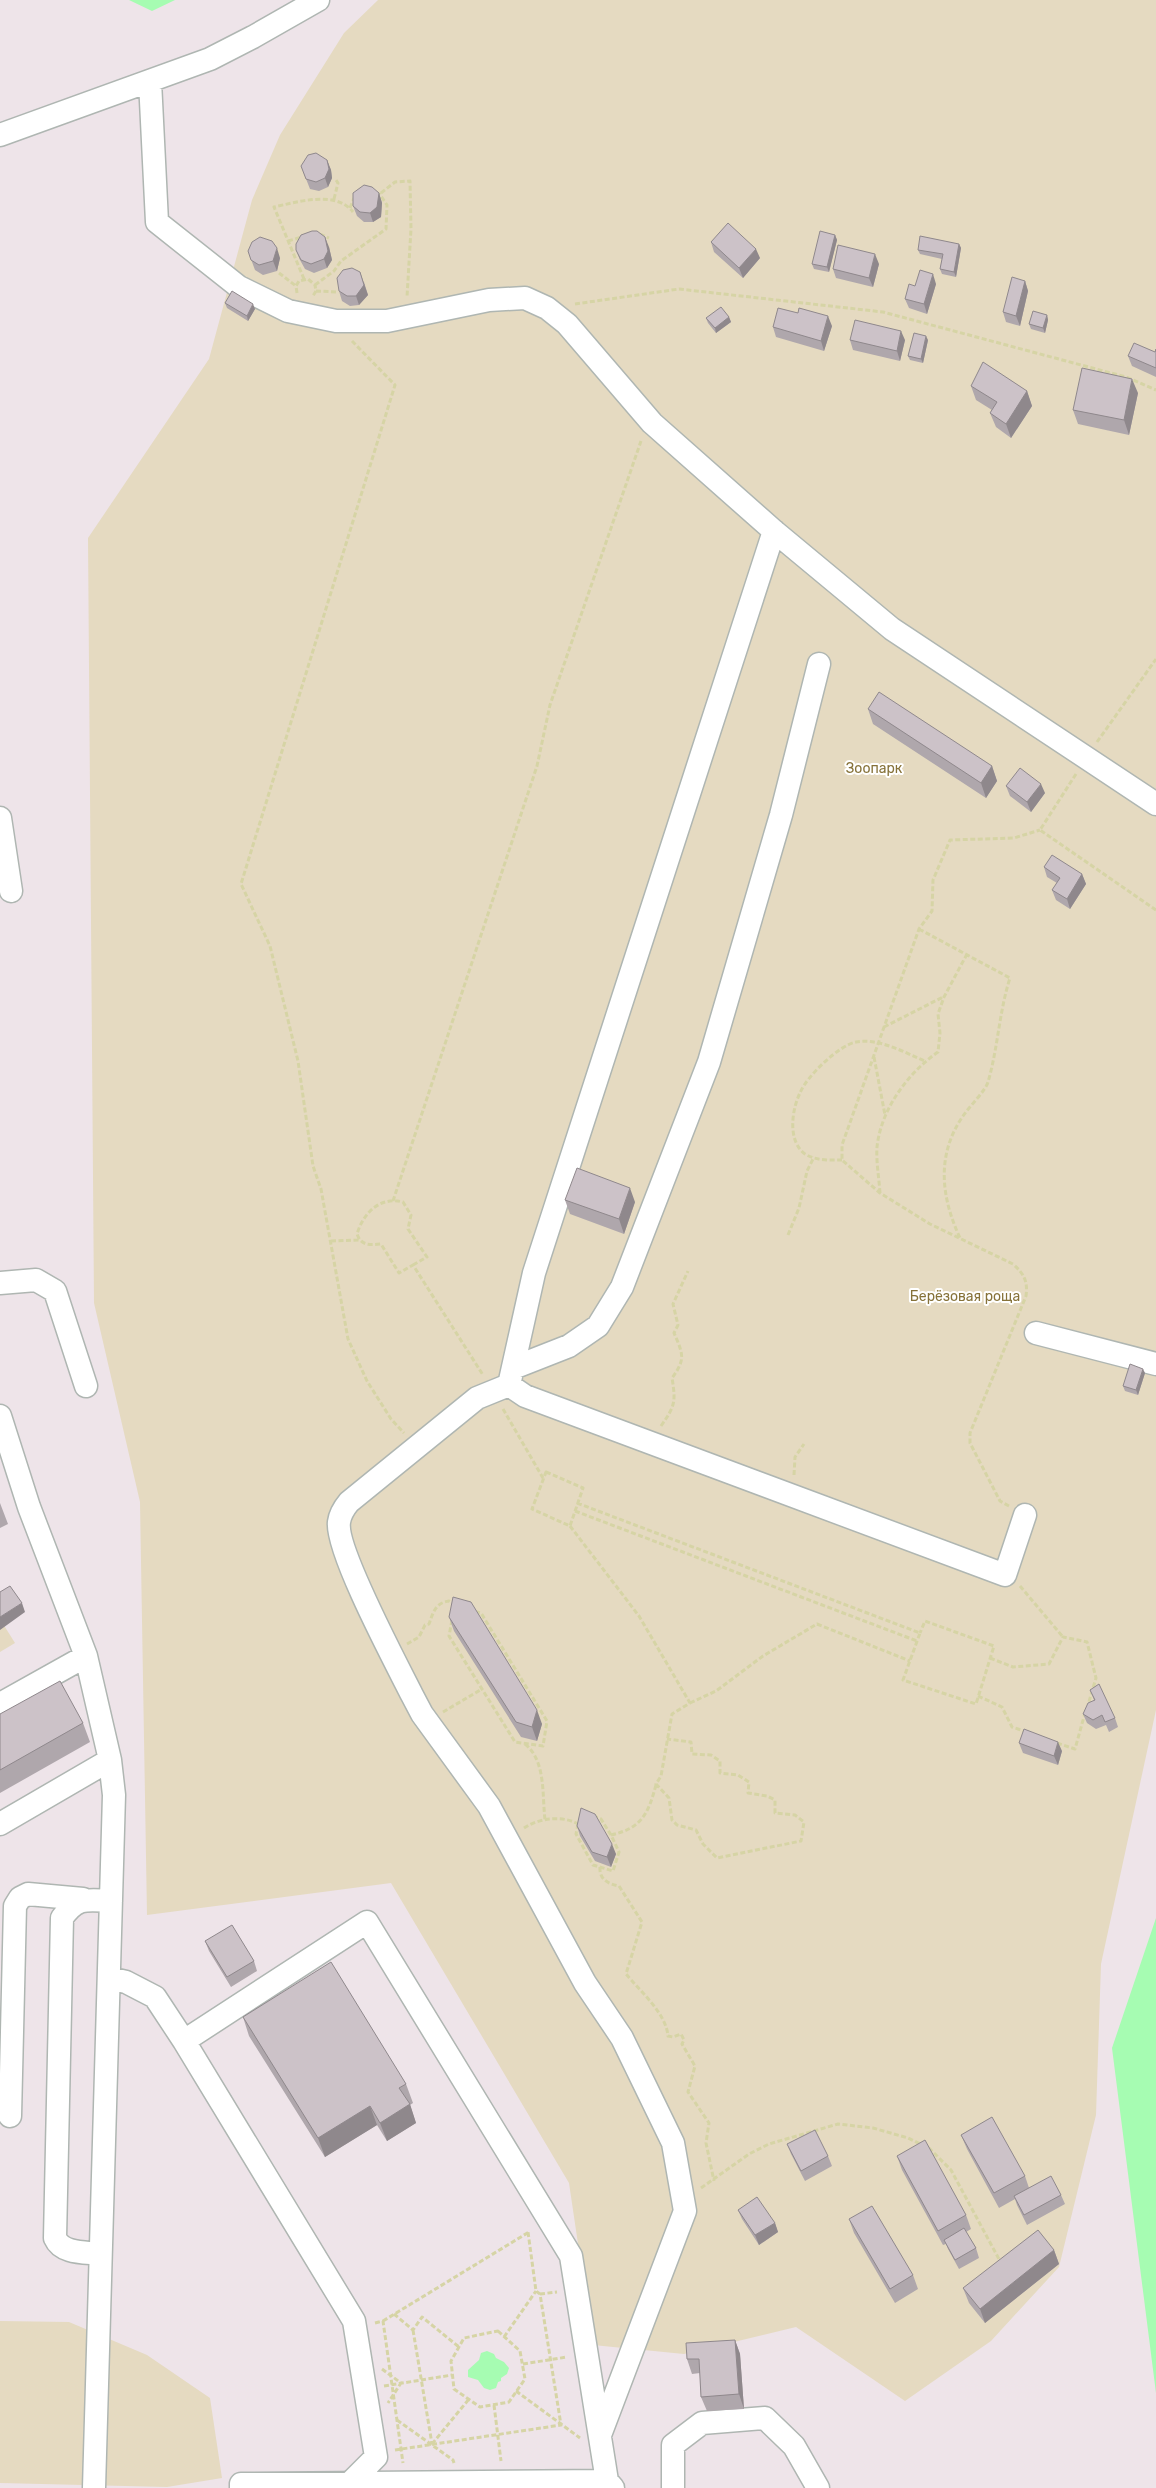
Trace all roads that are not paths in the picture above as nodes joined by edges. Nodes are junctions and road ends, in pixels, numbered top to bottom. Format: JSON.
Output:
{"nodes":[{"id":1,"x":318,"y":0,"type":"edge"},
{"id":2,"x":150,"y":81,"type":"junction"},
{"id":3,"x":0,"y":135,"type":"edge"},
{"id":4,"x":774,"y":531,"type":"junction"},
{"id":5,"x":820,"y":664,"type":"dead end"},
{"id":6,"x":1156,"y":804,"type":"edge"},
{"id":7,"x":0,"y":818,"type":"edge"},
{"id":8,"x":11,"y":891,"type":"dead end"},
{"id":9,"x":0,"y":1283,"type":"edge"},
{"id":10,"x":1036,"y":1333,"type":"dead end"},
{"id":11,"x":1156,"y":1364,"type":"edge"},
{"id":12,"x":504,"y":1381,"type":"junction"},
{"id":13,"x":86,"y":1386,"type":"dead end"},
{"id":14,"x":2,"y":1431,"type":"edge"},
{"id":15,"x":1025,"y":1515,"type":"road end"},
{"id":16,"x":86,"y":1656,"type":"junction"},
{"id":17,"x":0,"y":1704,"type":"edge"},
{"id":18,"x":110,"y":1760,"type":"junction"},
{"id":19,"x":0,"y":1824,"type":"edge"},
{"id":20,"x":82,"y":1899,"type":"junction"},
{"id":21,"x":111,"y":1901,"type":"junction"},
{"id":22,"x":109,"y":1978,"type":"junction"},
{"id":23,"x":184,"y":2041,"type":"junction"},
{"id":24,"x":10,"y":2116,"type":"dead end"},
{"id":25,"x":100,"y":2254,"type":"junction"},
{"id":26,"x":601,"y":2444,"type":"junction"},
{"id":27,"x":351,"y":2485,"type":"edge"},
{"id":28,"x":608,"y":2486,"type":"edge"},
{"id":29,"x":94,"y":2488,"type":"edge"},
{"id":30,"x":240,"y":2488,"type":"edge"},
{"id":31,"x":672,"y":2488,"type":"edge"},
{"id":32,"x":818,"y":2488,"type":"edge"}],
"edges":[{"from":1,"to":2,"type":"street"},
{"from":2,"to":3,"type":"street"},
{"from":2,"to":4,"type":"street"},
{"from":4,"to":6,"type":"street"},
{"from":4,"to":12,"type":"street"},
{"from":5,"to":12,"type":"street"},
{"from":7,"to":8,"type":"street"},
{"from":9,"to":13,"type":"street"},
{"from":10,"to":11,"type":"street"},
{"from":12,"to":15,"type":"street"},
{"from":12,"to":26,"type":"street"},
{"from":14,"to":16,"type":"street"},
{"from":16,"to":17,"type":"street"},
{"from":16,"to":18,"type":"street"},
{"from":18,"to":19,"type":"street"},
{"from":18,"to":21,"type":"street"},
{"from":20,"to":21,"type":"street"},
{"from":20,"to":24,"type":"street"},
{"from":20,"to":25,"type":"street"},
{"from":21,"to":22,"type":"street"},
{"from":22,"to":23,"type":"street"},
{"from":22,"to":25,"type":"street"},
{"from":23,"to":26,"type":"street"},
{"from":23,"to":27,"type":"street"},
{"from":25,"to":29,"type":"street"},
{"from":26,"to":28,"type":"street"},
{"from":27,"to":28,"type":"street"},
{"from":27,"to":30,"type":"street"},
{"from":31,"to":32,"type":"street"}]}
